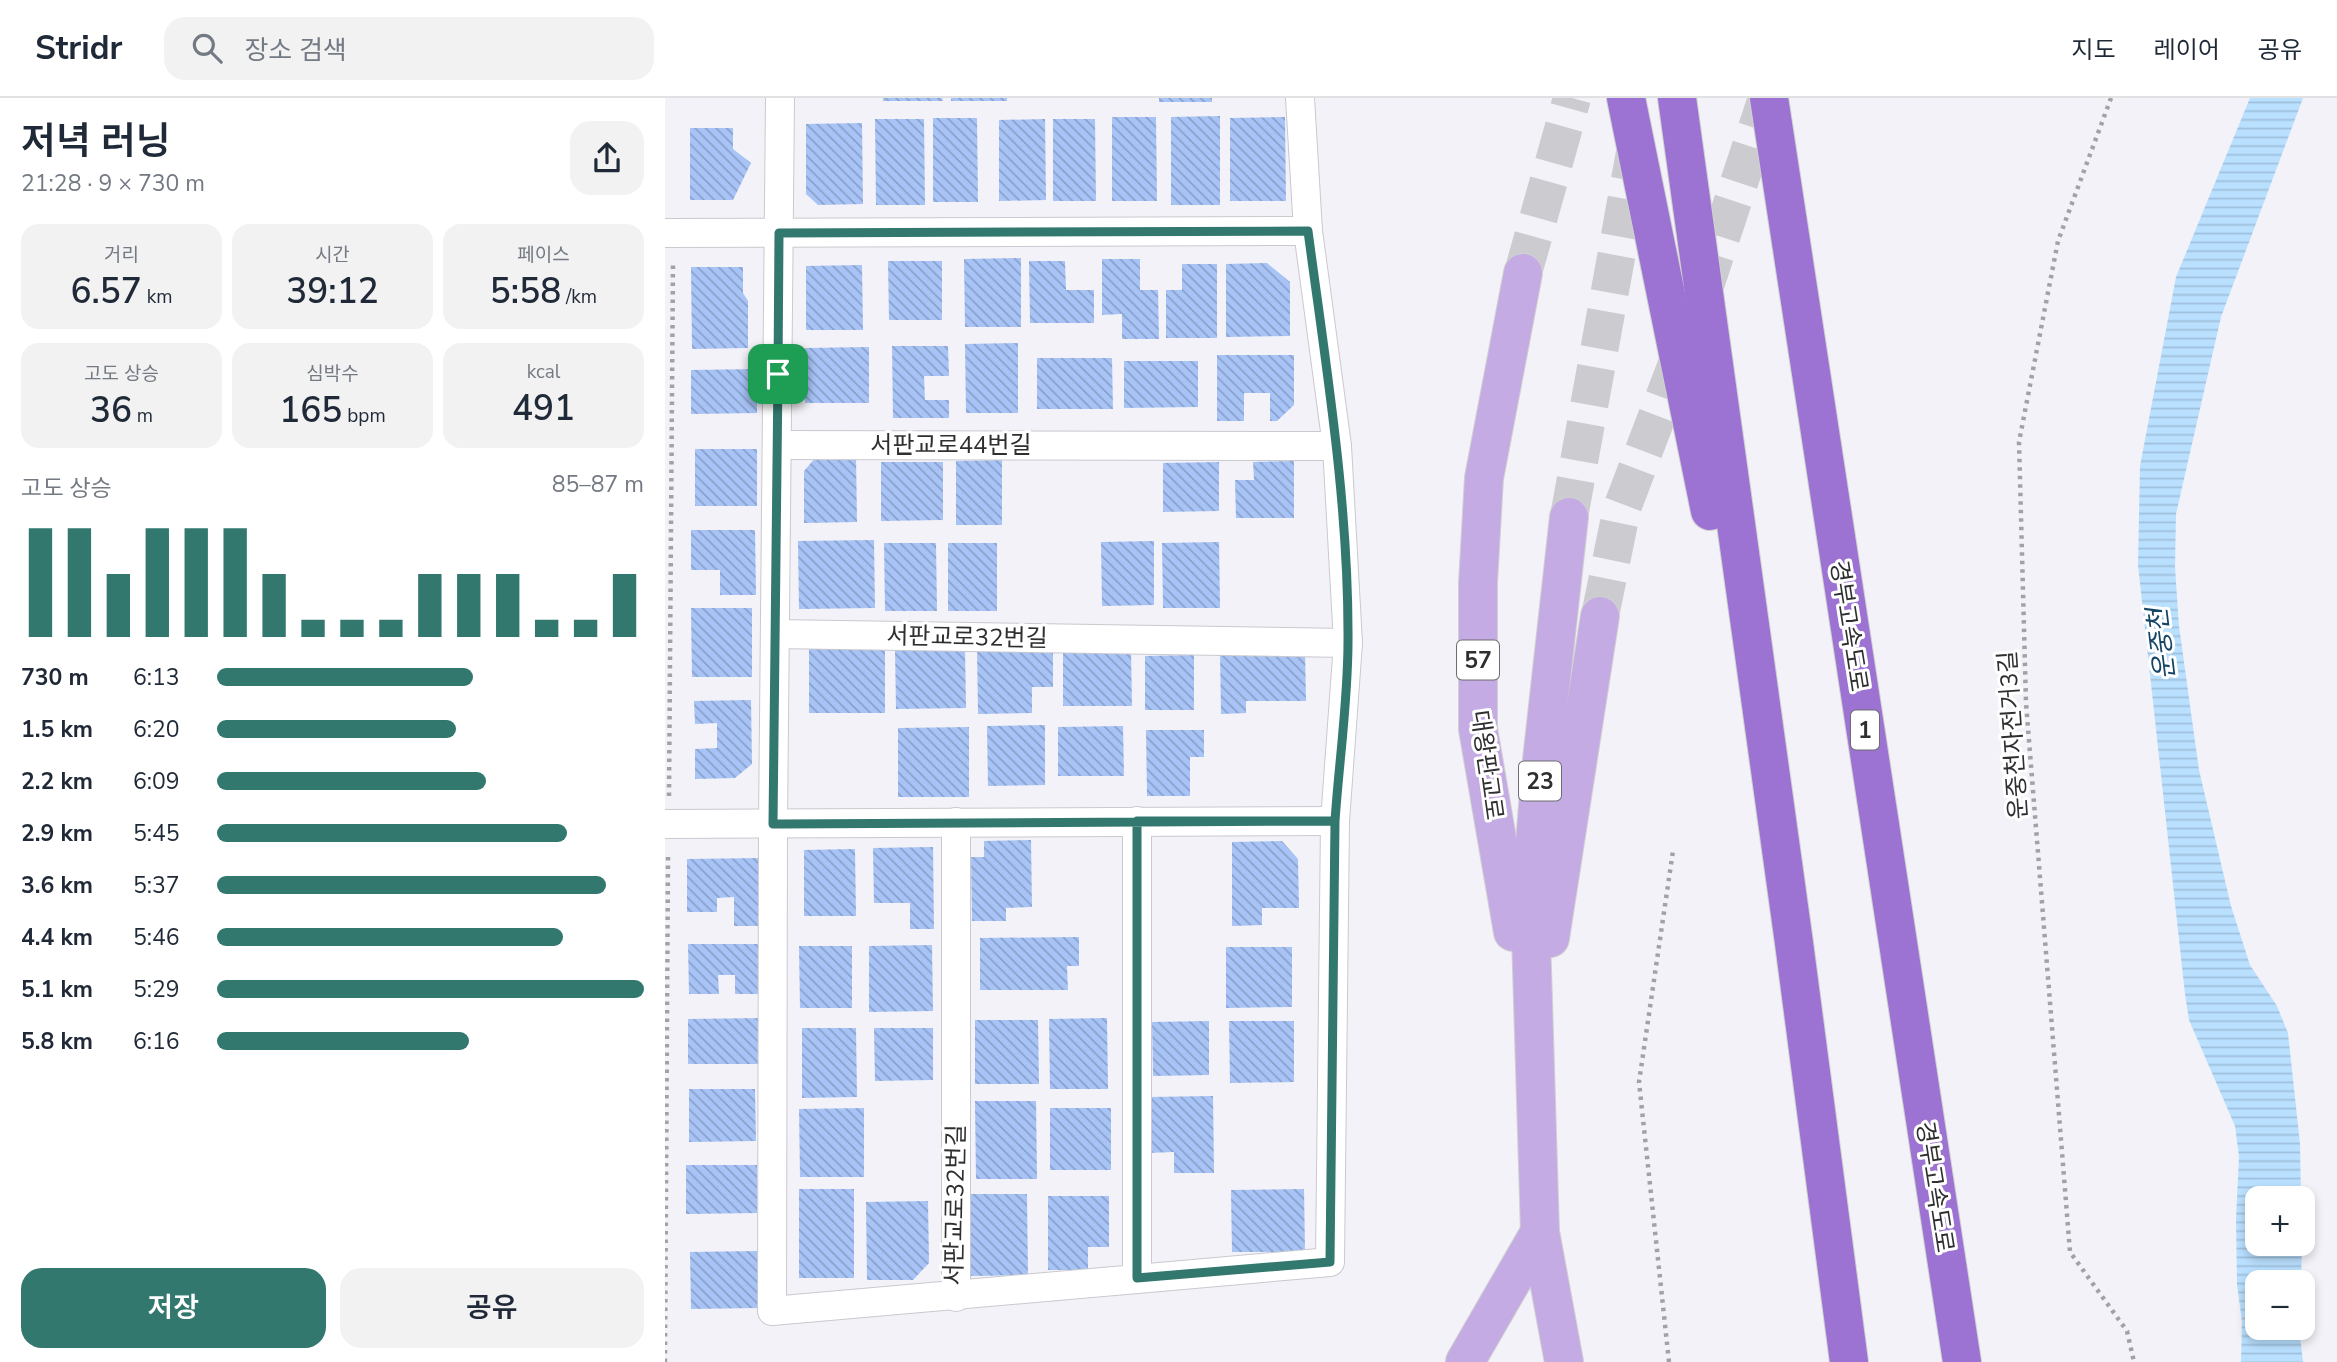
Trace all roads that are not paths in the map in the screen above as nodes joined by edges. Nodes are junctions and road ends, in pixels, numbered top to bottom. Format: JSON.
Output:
{"nodes":[{"id":1,"x":780,"y":98,"type":"edge"},
{"id":2,"x":1300,"y":98,"type":"edge"},
{"id":3,"x":1626,"y":98,"type":"edge"},
{"id":4,"x":1677,"y":98,"type":"edge"},
{"id":5,"x":1769,"y":98,"type":"edge"},
{"id":6,"x":1308,"y":231,"type":"junction"},
{"id":7,"x":665,"y":233,"type":"edge"},
{"id":8,"x":779,"y":233,"type":"junction"},
{"id":9,"x":1524,"y":272,"type":"tunnel mouth"},
{"id":10,"x":777,"y":445,"type":"junction"},
{"id":11,"x":1337,"y":446,"type":"junction"},
{"id":12,"x":1569,"y":516,"type":"tunnel mouth"},
{"id":13,"x":1600,"y":616,"type":"tunnel mouth"},
{"id":14,"x":775,"y":634,"type":"junction"},
{"id":15,"x":1348,"y":643,"type":"junction"},
{"id":16,"x":1137,"y":821,"type":"junction"},
{"id":17,"x":1335,"y":821,"type":"junction"},
{"id":18,"x":956,"y":822,"type":"junction"},
{"id":19,"x":665,"y":824,"type":"edge"},
{"id":20,"x":773,"y":824,"type":"junction"},
{"id":21,"x":1794,"y":943,"type":"junction"},
{"id":22,"x":1534,"y":1047,"type":"junction"},
{"id":23,"x":1540,"y":1232,"type":"junction"},
{"id":24,"x":1137,"y":1278,"type":"junction"},
{"id":25,"x":956,"y":1297,"type":"junction"},
{"id":26,"x":1465,"y":1362,"type":"edge"},
{"id":27,"x":1564,"y":1362,"type":"edge"},
{"id":28,"x":1849,"y":1362,"type":"edge"},
{"id":29,"x":1962,"y":1362,"type":"edge"}],
"edges":[{"from":1,"to":8,"type":"street"},
{"from":2,"to":6,"type":"street"},
{"from":3,"to":21,"type":"highway"},
{"from":4,"to":21,"type":"highway"},
{"from":5,"to":29,"type":"highway","name":"경부고속도로","number":"1"},
{"from":6,"to":8,"type":"street"},
{"from":6,"to":11,"type":"street"},
{"from":7,"to":8,"type":"street"},
{"from":8,"to":10,"type":"street"},
{"from":9,"to":22,"type":"main road","name":"대왕판교로","number":"57"},
{"from":10,"to":11,"type":"street","name":"서판교로44번길"},
{"from":10,"to":14,"type":"street"},
{"from":11,"to":15,"type":"street"},
{"from":12,"to":22,"type":"main road","name":"대왕판교로","number":"23"},
{"from":13,"to":22,"type":"main road"},
{"from":14,"to":15,"type":"street","name":"서판교로32번길"},
{"from":14,"to":20,"type":"street","name":"서판교로32번길"},
{"from":15,"to":17,"type":"street"},
{"from":16,"to":17,"type":"street"},
{"from":16,"to":18,"type":"street"},
{"from":16,"to":24,"type":"street"},
{"from":17,"to":24,"type":"street"},
{"from":18,"to":20,"type":"street"},
{"from":18,"to":25,"type":"street","name":"서판교로32번길"},
{"from":19,"to":20,"type":"street"},
{"from":20,"to":25,"type":"street","name":"서판교로32번길"},
{"from":21,"to":28,"type":"highway"},
{"from":22,"to":23,"type":"main road"},
{"from":23,"to":26,"type":"main road"},
{"from":23,"to":27,"type":"main road"},
{"from":24,"to":25,"type":"street"}]}
